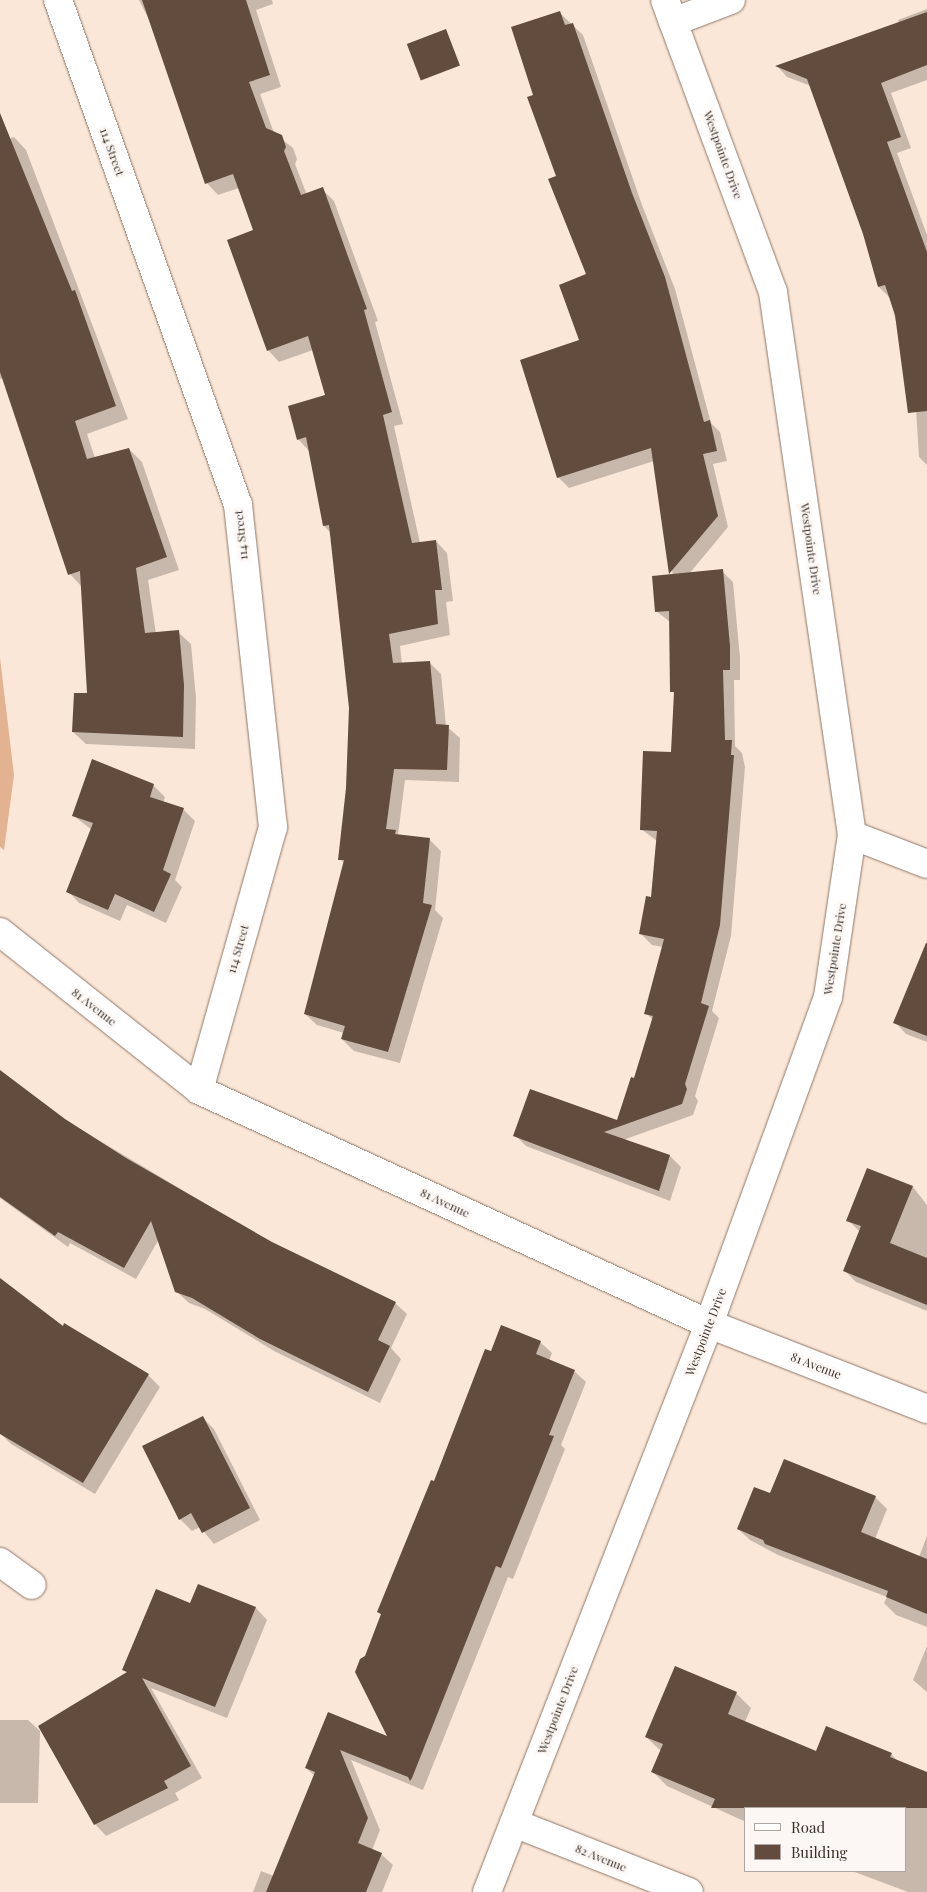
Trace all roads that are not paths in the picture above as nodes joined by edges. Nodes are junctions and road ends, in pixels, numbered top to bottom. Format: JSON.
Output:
{"nodes":[{"id":1,"x":58,"y":0,"type":"edge"},
{"id":2,"x":731,"y":0,"type":"edge"},
{"id":3,"x":669,"y":11,"type":"edge"},
{"id":4,"x":852,"y":835,"type":"junction"},
{"id":5,"x":927,"y":864,"type":"edge"},
{"id":6,"x":0,"y":932,"type":"edge"},
{"id":7,"x":199,"y":1090,"type":"junction"},
{"id":8,"x":709,"y":1324,"type":"junction"},
{"id":9,"x":927,"y":1410,"type":"edge"},
{"id":10,"x":0,"y":1562,"type":"edge"},
{"id":11,"x":32,"y":1585,"type":"dead end"},
{"id":12,"x":514,"y":1823,"type":"junction"},
{"id":13,"x":487,"y":1892,"type":"edge"},
{"id":14,"x":689,"y":1892,"type":"edge"}],
"edges":[{"from":1,"to":7,"type":"street","name":"114 Street"},
{"from":2,"to":3,"type":"street"},
{"from":3,"to":4,"type":"street","name":"Westpointe Drive"},
{"from":4,"to":5,"type":"street"},
{"from":4,"to":8,"type":"street","name":"Westpointe Drive"},
{"from":6,"to":7,"type":"street","name":"81 Avenue"},
{"from":7,"to":8,"type":"street","name":"81 Avenue"},
{"from":8,"to":9,"type":"street","name":"81 Avenue"},
{"from":8,"to":12,"type":"street","name":"Westpointe Drive"},
{"from":10,"to":11,"type":"street"},
{"from":12,"to":13,"type":"street","name":"Westpointe Drive"},
{"from":12,"to":14,"type":"street","name":"82 Avenue"}]}
